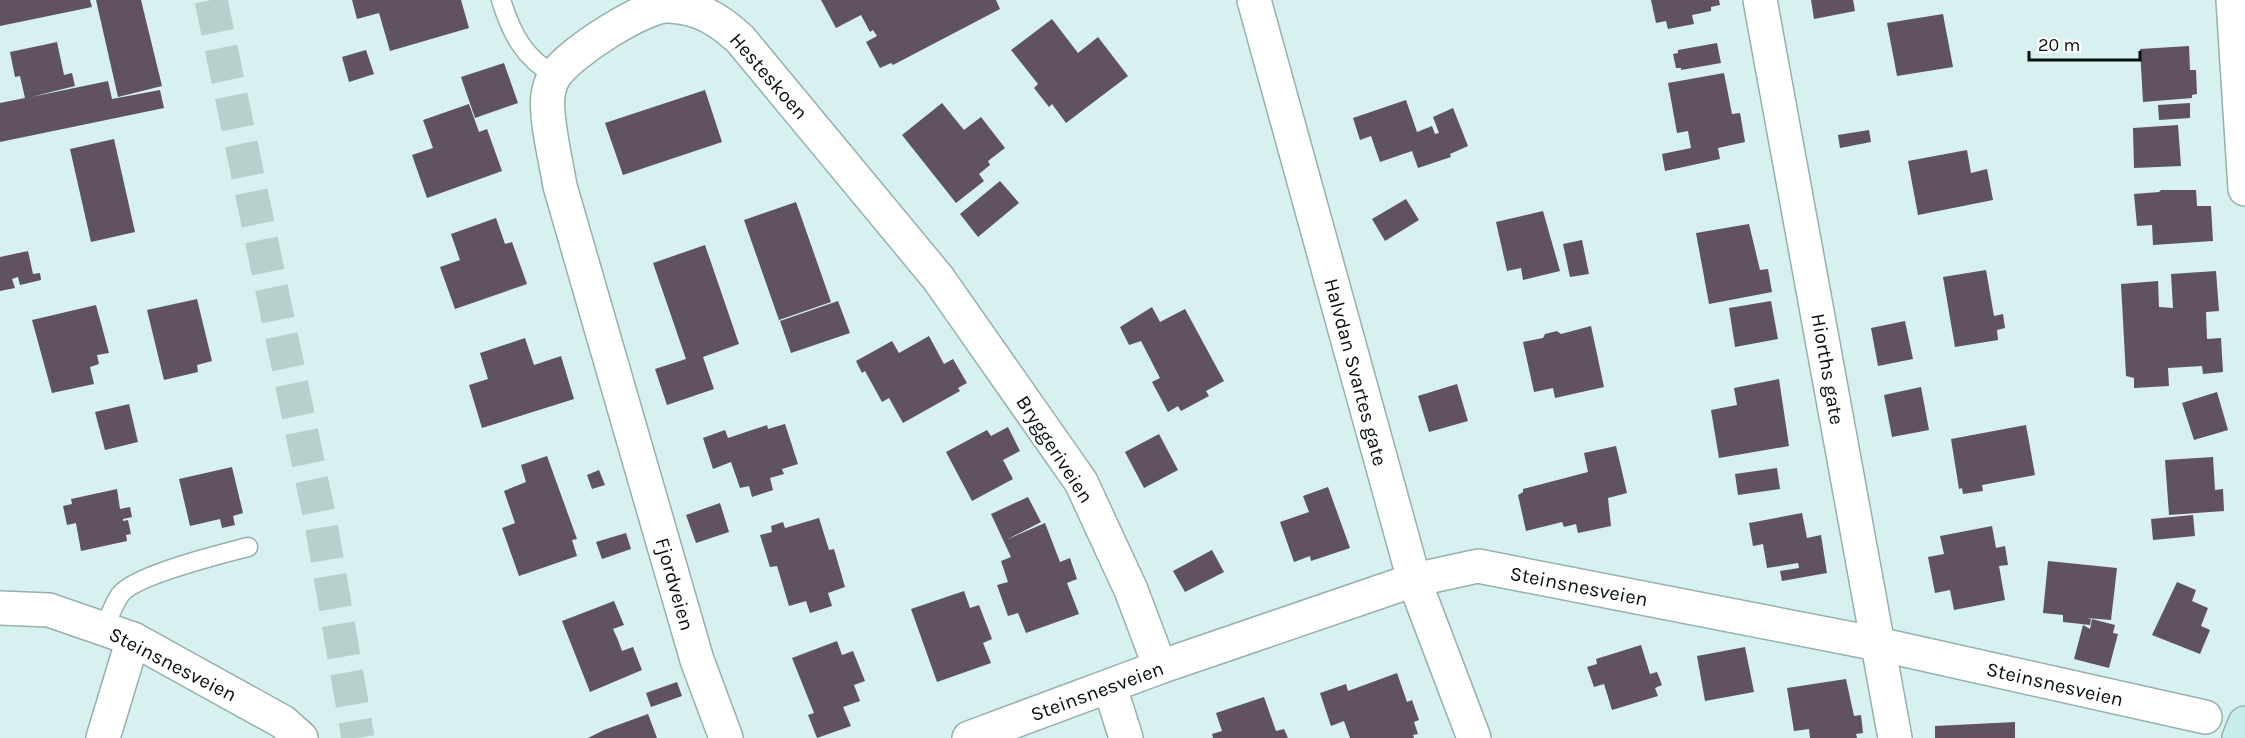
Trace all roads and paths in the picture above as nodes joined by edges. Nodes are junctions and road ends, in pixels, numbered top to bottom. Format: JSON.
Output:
{"nodes":[{"id":1,"x":501,"y":0,"type":"edge"},
{"id":2,"x":1254,"y":0,"type":"edge"},
{"id":3,"x":1760,"y":0,"type":"edge"},
{"id":4,"x":2233,"y":0,"type":"edge"},
{"id":5,"x":555,"y":75,"type":"junction"},
{"id":6,"x":2245,"y":189,"type":"edge"},
{"id":7,"x":938,"y":278,"type":"joint"},
{"id":8,"x":248,"y":547,"type":"dead end"},
{"id":9,"x":1414,"y":580,"type":"junction"},
{"id":10,"x":0,"y":608,"type":"edge"},
{"id":11,"x":118,"y":634,"type":"junction"},
{"id":12,"x":1878,"y":644,"type":"junction"},
{"id":13,"x":1160,"y":667,"type":"junction"},
{"id":14,"x":1110,"y":687,"type":"junction"},
{"id":15,"x":2205,"y":717,"type":"dead end"},
{"id":16,"x":2245,"y":723,"type":"edge"},
{"id":17,"x":103,"y":738,"type":"edge"},
{"id":18,"x":301,"y":738,"type":"edge"},
{"id":19,"x":726,"y":738,"type":"edge"},
{"id":20,"x":969,"y":738,"type":"edge"},
{"id":21,"x":1126,"y":738,"type":"edge"},
{"id":22,"x":1474,"y":738,"type":"edge"},
{"id":23,"x":1895,"y":738,"type":"edge"},
{"id":24,"x":2239,"y":738,"type":"edge"}],
"edges":[{"from":1,"to":5,"type":"lane"},
{"from":2,"to":9,"type":"street","name":"Halvdan Svartes gate"},
{"from":3,"to":12,"type":"street","name":"Hiorths gate"},
{"from":4,"to":6,"type":"street"},
{"from":5,"to":7,"type":"street","name":"Hesteskoen"},
{"from":5,"to":19,"type":"street","name":"Fjordveien"},
{"from":7,"to":13,"type":"street","name":"Bryggeriveien"},
{"from":8,"to":11,"type":"lane"},
{"from":9,"to":12,"type":"street","name":"Steinsnesveien"},
{"from":9,"to":13,"type":"street","name":"Steinsnesveien"},
{"from":9,"to":22,"type":"street","name":"Halvdan Svartes gate"},
{"from":10,"to":11,"type":"street","name":"Steinsnesveien"},
{"from":11,"to":17,"type":"street"},
{"from":11,"to":18,"type":"street","name":"Steinsnesveien"},
{"from":12,"to":15,"type":"street","name":"Steinsnesveien"},
{"from":12,"to":23,"type":"street","name":"Hiorths gate"},
{"from":13,"to":14,"type":"street","name":"Steinsnesveien"},
{"from":14,"to":20,"type":"street","name":"Steinsnesveien"},
{"from":14,"to":21,"type":"street"},
{"from":16,"to":24,"type":"main road"}]}
